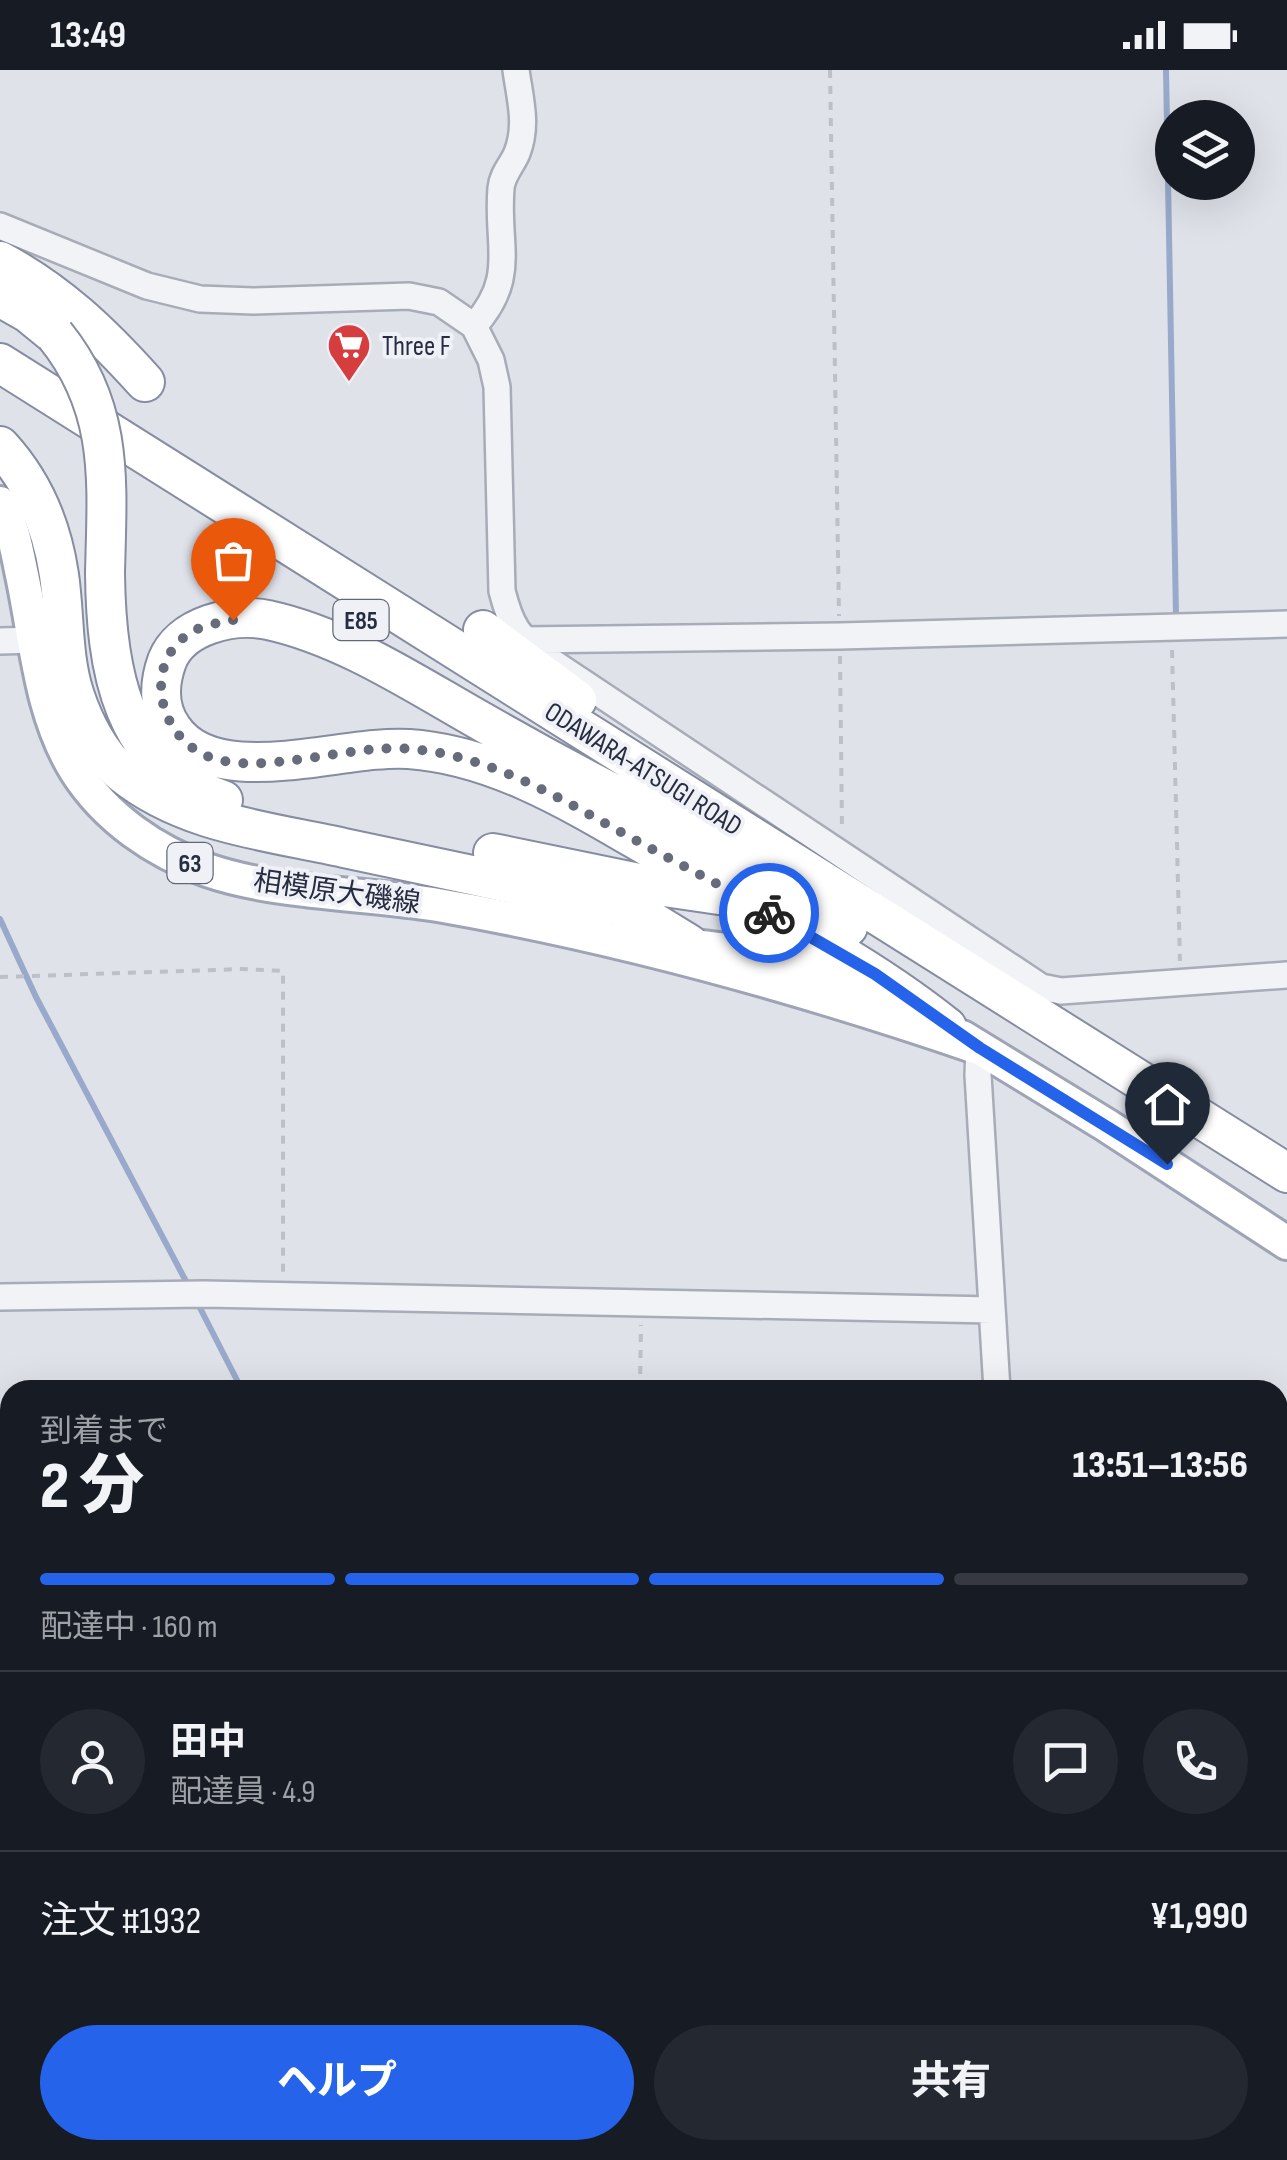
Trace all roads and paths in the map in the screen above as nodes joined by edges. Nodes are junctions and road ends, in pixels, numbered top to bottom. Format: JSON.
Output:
{"nodes":[{"id":1,"x":516,"y":70,"type":"edge"},
{"id":2,"x":830,"y":70,"type":"edge"},
{"id":3,"x":0,"y":226,"type":"edge"},
{"id":4,"x":0,"y":260,"type":"edge"},
{"id":5,"x":0,"y":298,"type":"edge"},
{"id":6,"x":474,"y":326,"type":"junction"},
{"id":7,"x":0,"y":363,"type":"edge"},
{"id":8,"x":146,"y":382,"type":"dead end"},
{"id":9,"x":0,"y":392,"type":"edge"},
{"id":10,"x":0,"y":446,"type":"edge"},
{"id":11,"x":0,"y":503,"type":"edge"},
{"id":12,"x":1287,"y":624,"type":"edge"},
{"id":13,"x":1171,"y":626,"type":"junction"},
{"id":14,"x":483,"y":630,"type":"dead end"},
{"id":15,"x":840,"y":636,"type":"junction"},
{"id":16,"x":36,"y":640,"type":"junction"},
{"id":17,"x":523,"y":640,"type":"junction"},
{"id":18,"x":0,"y":641,"type":"edge"},
{"id":19,"x":728,"y":836,"type":"junction"},
{"id":20,"x":843,"y":856,"type":"junction"},
{"id":21,"x":765,"y":911,"type":"junction"},
{"id":22,"x":611,"y":942,"type":"junction"},
{"id":23,"x":690,"y":944,"type":"junction"},
{"id":24,"x":1287,"y":976,"type":"edge"},
{"id":25,"x":0,"y":977,"type":"edge"},
{"id":26,"x":1180,"y":980,"type":"junction"},
{"id":27,"x":868,"y":1009,"type":"junction"},
{"id":28,"x":947,"y":1027,"type":"junction"},
{"id":29,"x":980,"y":1048,"type":"junction"},
{"id":30,"x":1287,"y":1173,"type":"edge"},
{"id":31,"x":1287,"y":1201,"type":"edge"},
{"id":32,"x":1287,"y":1244,"type":"edge"},
{"id":33,"x":283,"y":1295,"type":"junction"},
{"id":34,"x":0,"y":1297,"type":"edge"},
{"id":35,"x":641,"y":1302,"type":"junction"},
{"id":36,"x":992,"y":1310,"type":"junction"},
{"id":37,"x":640,"y":1380,"type":"edge"},
{"id":38,"x":996,"y":1380,"type":"edge"}],
"edges":[{"from":1,"to":6,"type":"street"},
{"from":2,"to":15,"type":"path"},
{"from":3,"to":6,"type":"street"},
{"from":4,"to":8,"type":"highway"},
{"from":5,"to":21,"type":"highway","bridge":true},
{"from":6,"to":17,"type":"street"},
{"from":7,"to":19,"type":"highway","name":"ODAWARA-ATSUGI ROAD","number":"E85"},
{"from":9,"to":19,"type":"highway","name":"ODAWARA-ATSUGI ROAD","number":"E85"},
{"from":10,"to":23,"type":"highway"},
{"from":11,"to":16,"type":"main road","name":"相模原大磯線","number":"63"},
{"from":12,"to":13,"type":"street"},
{"from":13,"to":15,"type":"street"},
{"from":13,"to":26,"type":"path"},
{"from":14,"to":19,"type":"highway"},
{"from":15,"to":17,"type":"street"},
{"from":15,"to":20,"type":"path"},
{"from":16,"to":18,"type":"street"},
{"from":16,"to":22,"type":"main road","name":"相模原大磯線","number":"63"},
{"from":17,"to":20,"type":"street"},
{"from":19,"to":21,"type":"highway"},
{"from":19,"to":30,"type":"highway","name":"ODAWARA-ATSUGI ROAD","number":"E85"},
{"from":19,"to":31,"type":"highway","name":"ODAWARA-ATSUGI ROAD","number":"E85"},
{"from":20,"to":26,"type":"street"},
{"from":21,"to":28,"type":"highway"},
{"from":22,"to":23,"type":"main road","name":"相模原大磯線","number":"63"},
{"from":22,"to":27,"type":"main road","name":"相模原大磯線","number":"63"},
{"from":23,"to":27,"type":"main road","number":"63"},
{"from":23,"to":28,"type":"main road","name":"相模原大磯線","number":"63"},
{"from":24,"to":26,"type":"street"},
{"from":25,"to":33,"type":"path"},
{"from":27,"to":29,"type":"main road","name":"相模原大磯線","number":"63"},
{"from":28,"to":29,"type":"main road","name":"相模原大磯線","number":"63"},
{"from":29,"to":32,"type":"main road","name":"相模原大磯線","number":"63"},
{"from":29,"to":36,"type":"street"},
{"from":33,"to":34,"type":"street"},
{"from":33,"to":35,"type":"street"},
{"from":35,"to":36,"type":"street"},
{"from":35,"to":37,"type":"path"},
{"from":36,"to":38,"type":"street"}]}
